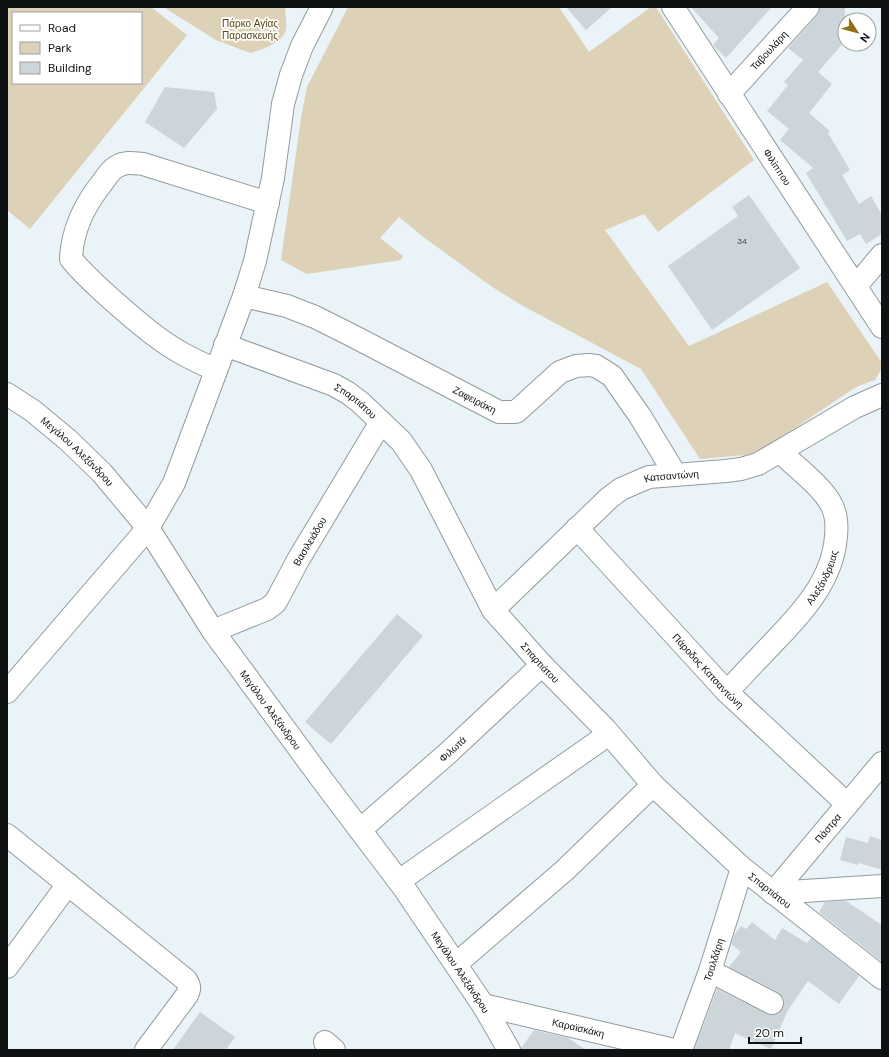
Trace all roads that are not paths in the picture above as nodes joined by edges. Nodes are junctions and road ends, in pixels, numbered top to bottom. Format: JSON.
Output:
{"nodes":[{"id":1,"x":673,"y":7,"type":"edge"},
{"id":2,"x":808,"y":7,"type":"edge"},
{"id":3,"x":312,"y":12,"type":"edge"},
{"id":4,"x":729,"y":94,"type":"junction"},
{"id":5,"x":268,"y":203,"type":"junction"},
{"id":6,"x":882,"y":255,"type":"edge"},
{"id":7,"x":856,"y":286,"type":"junction"},
{"id":8,"x":244,"y":296,"type":"junction"},
{"id":9,"x":882,"y":327,"type":"edge"},
{"id":10,"x":225,"y":345,"type":"junction"},
{"id":11,"x":216,"y":370,"type":"junction"},
{"id":12,"x":7,"y":394,"type":"edge"},
{"id":13,"x":882,"y":395,"type":"edge"},
{"id":14,"x":381,"y":422,"type":"junction"},
{"id":15,"x":780,"y":452,"type":"junction"},
{"id":16,"x":675,"y":474,"type":"junction"},
{"id":17,"x":148,"y":528,"type":"junction"},
{"id":18,"x":578,"y":528,"type":"junction"},
{"id":19,"x":493,"y":610,"type":"junction"},
{"id":20,"x":213,"y":631,"type":"junction"},
{"id":21,"x":542,"y":665,"type":"junction"},
{"id":22,"x":7,"y":692,"type":"edge"},
{"id":23,"x":727,"y":692,"type":"junction"},
{"id":24,"x":609,"y":734,"type":"junction"},
{"id":25,"x":882,"y":763,"type":"edge"},
{"id":26,"x":653,"y":785,"type":"junction"},
{"id":27,"x":847,"y":804,"type":"junction"},
{"id":28,"x":360,"y":830,"type":"junction"},
{"id":29,"x":7,"y":835,"type":"edge"},
{"id":30,"x":742,"y":868,"type":"junction"},
{"id":31,"x":399,"y":881,"type":"junction"},
{"id":32,"x":68,"y":884,"type":"junction"},
{"id":33,"x":882,"y":886,"type":"edge"},
{"id":34,"x":773,"y":893,"type":"junction"},
{"id":35,"x":456,"y":964,"type":"junction"},
{"id":36,"x":7,"y":967,"type":"edge"},
{"id":37,"x":710,"y":971,"type":"junction"},
{"id":38,"x":882,"y":978,"type":"edge"},
{"id":39,"x":772,"y":1002,"type":"dead end"},
{"id":40,"x":483,"y":1005,"type":"junction"},
{"id":41,"x":146,"y":1050,"type":"edge"},
{"id":42,"x":509,"y":1050,"type":"edge"},
{"id":43,"x":674,"y":1050,"type":"edge"},
{"id":44,"x":680,"y":1050,"type":"edge"}],
"edges":[{"from":1,"to":4,"type":"street","name":"Φιλίππου"},
{"from":2,"to":4,"type":"street","name":"Ταβουλάρη"},
{"from":3,"to":5,"type":"street"},
{"from":4,"to":7,"type":"street","name":"Φιλίππου"},
{"from":5,"to":8,"type":"street"},
{"from":5,"to":11,"type":"street"},
{"from":6,"to":7,"type":"street"},
{"from":7,"to":9,"type":"street","name":"Φιλίππου"},
{"from":8,"to":10,"type":"street"},
{"from":8,"to":16,"type":"street","name":"Ζαφειράκη"},
{"from":10,"to":11,"type":"street"},
{"from":10,"to":14,"type":"street","name":"Σπαρτιάτου"},
{"from":11,"to":17,"type":"street"},
{"from":12,"to":17,"type":"street","name":"Μεγάλου Αλεξάνδρου"},
{"from":13,"to":15,"type":"street","name":"Κατσαντώνη"},
{"from":14,"to":19,"type":"street","name":"Σπαρτιάτου"},
{"from":14,"to":20,"type":"street","name":"Βασιλειάδου"},
{"from":15,"to":16,"type":"street","name":"Κατσαντώνη"},
{"from":15,"to":23,"type":"street","name":"Αλεξάνδρειας"},
{"from":16,"to":18,"type":"street","name":"Κατσαντώνη"},
{"from":17,"to":20,"type":"street","name":"Μεγάλου Αλεξάνδρου"},
{"from":17,"to":22,"type":"street"},
{"from":18,"to":19,"type":"street","name":"Κατσαντώνη"},
{"from":18,"to":23,"type":"street","name":"Πάροδος Κατσαντώνη"},
{"from":19,"to":21,"type":"street","name":"Σπαρτιάτου"},
{"from":20,"to":28,"type":"street","name":"Μεγάλου Αλεξάνδρου"},
{"from":21,"to":24,"type":"street","name":"Σπαρτιάτου"},
{"from":21,"to":28,"type":"street","name":"Φιλωτά"},
{"from":23,"to":27,"type":"street","name":"Πάροδος Κατσαντώνη"},
{"from":24,"to":26,"type":"street","name":"Σπαρτιάτου"},
{"from":24,"to":31,"type":"street"},
{"from":25,"to":27,"type":"street","name":"Πάστρα"},
{"from":26,"to":30,"type":"street","name":"Σπαρτιάτου"},
{"from":26,"to":35,"type":"street"},
{"from":27,"to":34,"type":"street","name":"Πάστρα"},
{"from":28,"to":31,"type":"street","name":"Μεγάλου Αλεξάνδρου"},
{"from":29,"to":32,"type":"street"},
{"from":30,"to":34,"type":"street","name":"Σπαρτιάτου"},
{"from":30,"to":37,"type":"street","name":"Τσαλδάρη"},
{"from":31,"to":35,"type":"street","name":"Μεγάλου Αλεξάνδρου"},
{"from":32,"to":36,"type":"street"},
{"from":32,"to":41,"type":"street"},
{"from":33,"to":34,"type":"street"},
{"from":34,"to":38,"type":"street","name":"Σπαρτιάτου"},
{"from":35,"to":40,"type":"street","name":"Μεγάλου Αλεξάνδρου"},
{"from":37,"to":39,"type":"street"},
{"from":37,"to":44,"type":"street","name":"Τσαλδάρη"},
{"from":40,"to":42,"type":"street","name":"Μεγάλου Αλεξάνδρου"},
{"from":40,"to":43,"type":"street","name":"Καραϊσκάκη"}]}
